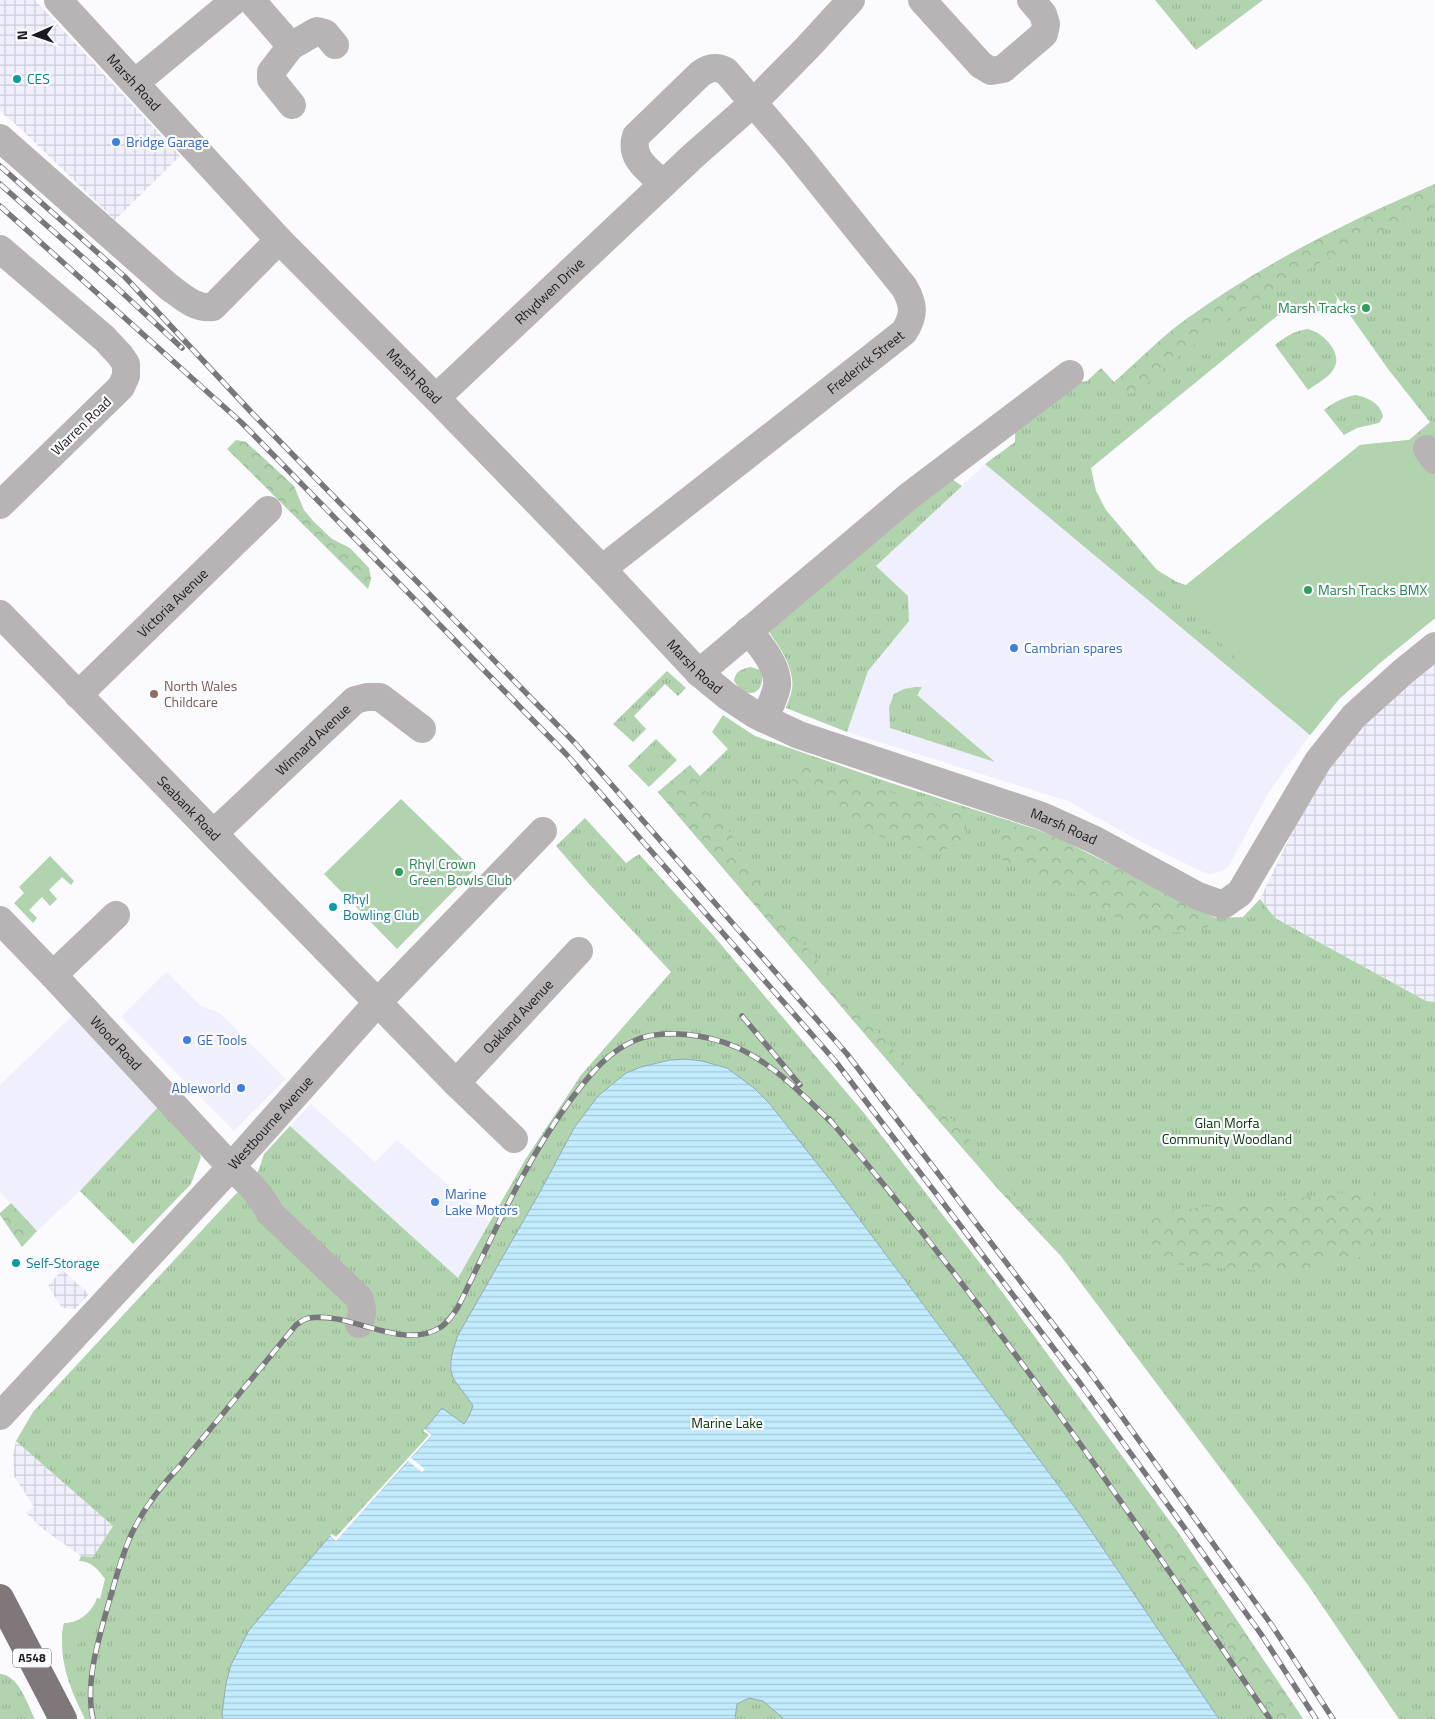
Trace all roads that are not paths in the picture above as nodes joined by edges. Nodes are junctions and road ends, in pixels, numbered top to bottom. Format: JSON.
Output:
{"nodes":[{"id":1,"x":58,"y":0,"type":"edge"},
{"id":2,"x":250,"y":0,"type":"edge"},
{"id":3,"x":851,"y":0,"type":"edge"},
{"id":4,"x":922,"y":0,"type":"edge"},
{"id":5,"x":1031,"y":0,"type":"edge"},
{"id":6,"x":218,"y":5,"type":"edge"},
{"id":7,"x":335,"y":45,"type":"dead end"},
{"id":8,"x":291,"y":46,"type":"junction"},
{"id":9,"x":135,"y":83,"type":"junction"},
{"id":10,"x":752,"y":104,"type":"junction"},
{"id":11,"x":292,"y":105,"type":"dead end"},
{"id":12,"x":0,"y":138,"type":"edge"},
{"id":13,"x":663,"y":184,"type":"junction"},
{"id":14,"x":279,"y":240,"type":"junction"},
{"id":15,"x":0,"y":249,"type":"edge"},
{"id":16,"x":1070,"y":374,"type":"dead end"},
{"id":17,"x":436,"y":398,"type":"junction"},
{"id":18,"x":0,"y":505,"type":"edge"},
{"id":19,"x":268,"y":510,"type":"dead end"},
{"id":20,"x":602,"y":570,"type":"junction"},
{"id":21,"x":0,"y":614,"type":"edge"},
{"id":22,"x":748,"y":631,"type":"junction"},
{"id":23,"x":1435,"y":646,"type":"edge"},
{"id":24,"x":699,"y":673,"type":"junction"},
{"id":25,"x":78,"y":695,"type":"junction"},
{"id":26,"x":764,"y":718,"type":"junction"},
{"id":27,"x":422,"y":729,"type":"dead end"},
{"id":28,"x":543,"y":831,"type":"dead end"},
{"id":29,"x":214,"y":833,"type":"junction"},
{"id":30,"x":116,"y":915,"type":"dead end"},
{"id":31,"x":0,"y":920,"type":"edge"},
{"id":32,"x":579,"y":951,"type":"dead end"},
{"id":33,"x":53,"y":975,"type":"junction"},
{"id":34,"x":377,"y":1003,"type":"junction"},
{"id":35,"x":456,"y":1082,"type":"junction"},
{"id":36,"x":514,"y":1138,"type":"dead end"},
{"id":37,"x":231,"y":1167,"type":"junction"},
{"id":38,"x":360,"y":1324,"type":"dead end"},
{"id":39,"x":0,"y":1416,"type":"edge"},
{"id":40,"x":0,"y":1598,"type":"edge"},
{"id":41,"x":63,"y":1719,"type":"edge"}],
"edges":[{"from":1,"to":9,"type":"street","name":"Marsh Road"},
{"from":2,"to":8,"type":"street"},
{"from":3,"to":10,"type":"street","name":"Rhydwen Drive"},
{"from":4,"to":5,"type":"street"},
{"from":6,"to":9,"type":"street"},
{"from":7,"to":8,"type":"street"},
{"from":8,"to":11,"type":"street"},
{"from":9,"to":14,"type":"street","name":"Marsh Road"},
{"from":10,"to":13,"type":"street","name":"Rhydwen Drive"},
{"from":10,"to":13,"type":"street"},
{"from":10,"to":20,"type":"street","name":"Frederick Street"},
{"from":12,"to":14,"type":"street"},
{"from":13,"to":17,"type":"street","name":"Rhydwen Drive"},
{"from":14,"to":17,"type":"street","name":"Marsh Road"},
{"from":15,"to":18,"type":"street","name":"Warren Road"},
{"from":16,"to":22,"type":"street"},
{"from":17,"to":20,"type":"street","name":"Marsh Road"},
{"from":19,"to":25,"type":"street","name":"Victoria Avenue"},
{"from":20,"to":24,"type":"street","name":"Marsh Road"},
{"from":21,"to":25,"type":"street","name":"Seabank Road"},
{"from":22,"to":24,"type":"street"},
{"from":22,"to":26,"type":"street"},
{"from":23,"to":26,"type":"street","name":"Marsh Road"},
{"from":24,"to":26,"type":"street","name":"Marsh Road"},
{"from":25,"to":29,"type":"street","name":"Seabank Road"},
{"from":27,"to":29,"type":"street","name":"Winnard Avenue"},
{"from":28,"to":34,"type":"street","name":"Westbourne Avenue"},
{"from":29,"to":34,"type":"street","name":"Seabank Road"},
{"from":30,"to":33,"type":"street"},
{"from":31,"to":33,"type":"street","name":"Wood Road"},
{"from":32,"to":35,"type":"street","name":"Oakland Avenue"},
{"from":33,"to":37,"type":"street","name":"Wood Road"},
{"from":34,"to":35,"type":"street"},
{"from":34,"to":37,"type":"street","name":"Westbourne Avenue"},
{"from":35,"to":36,"type":"street"},
{"from":37,"to":38,"type":"street","name":"Wood Road"},
{"from":37,"to":39,"type":"street","name":"Westbourne Avenue"},
{"from":40,"to":41,"type":"main road","number":"A548"}]}
